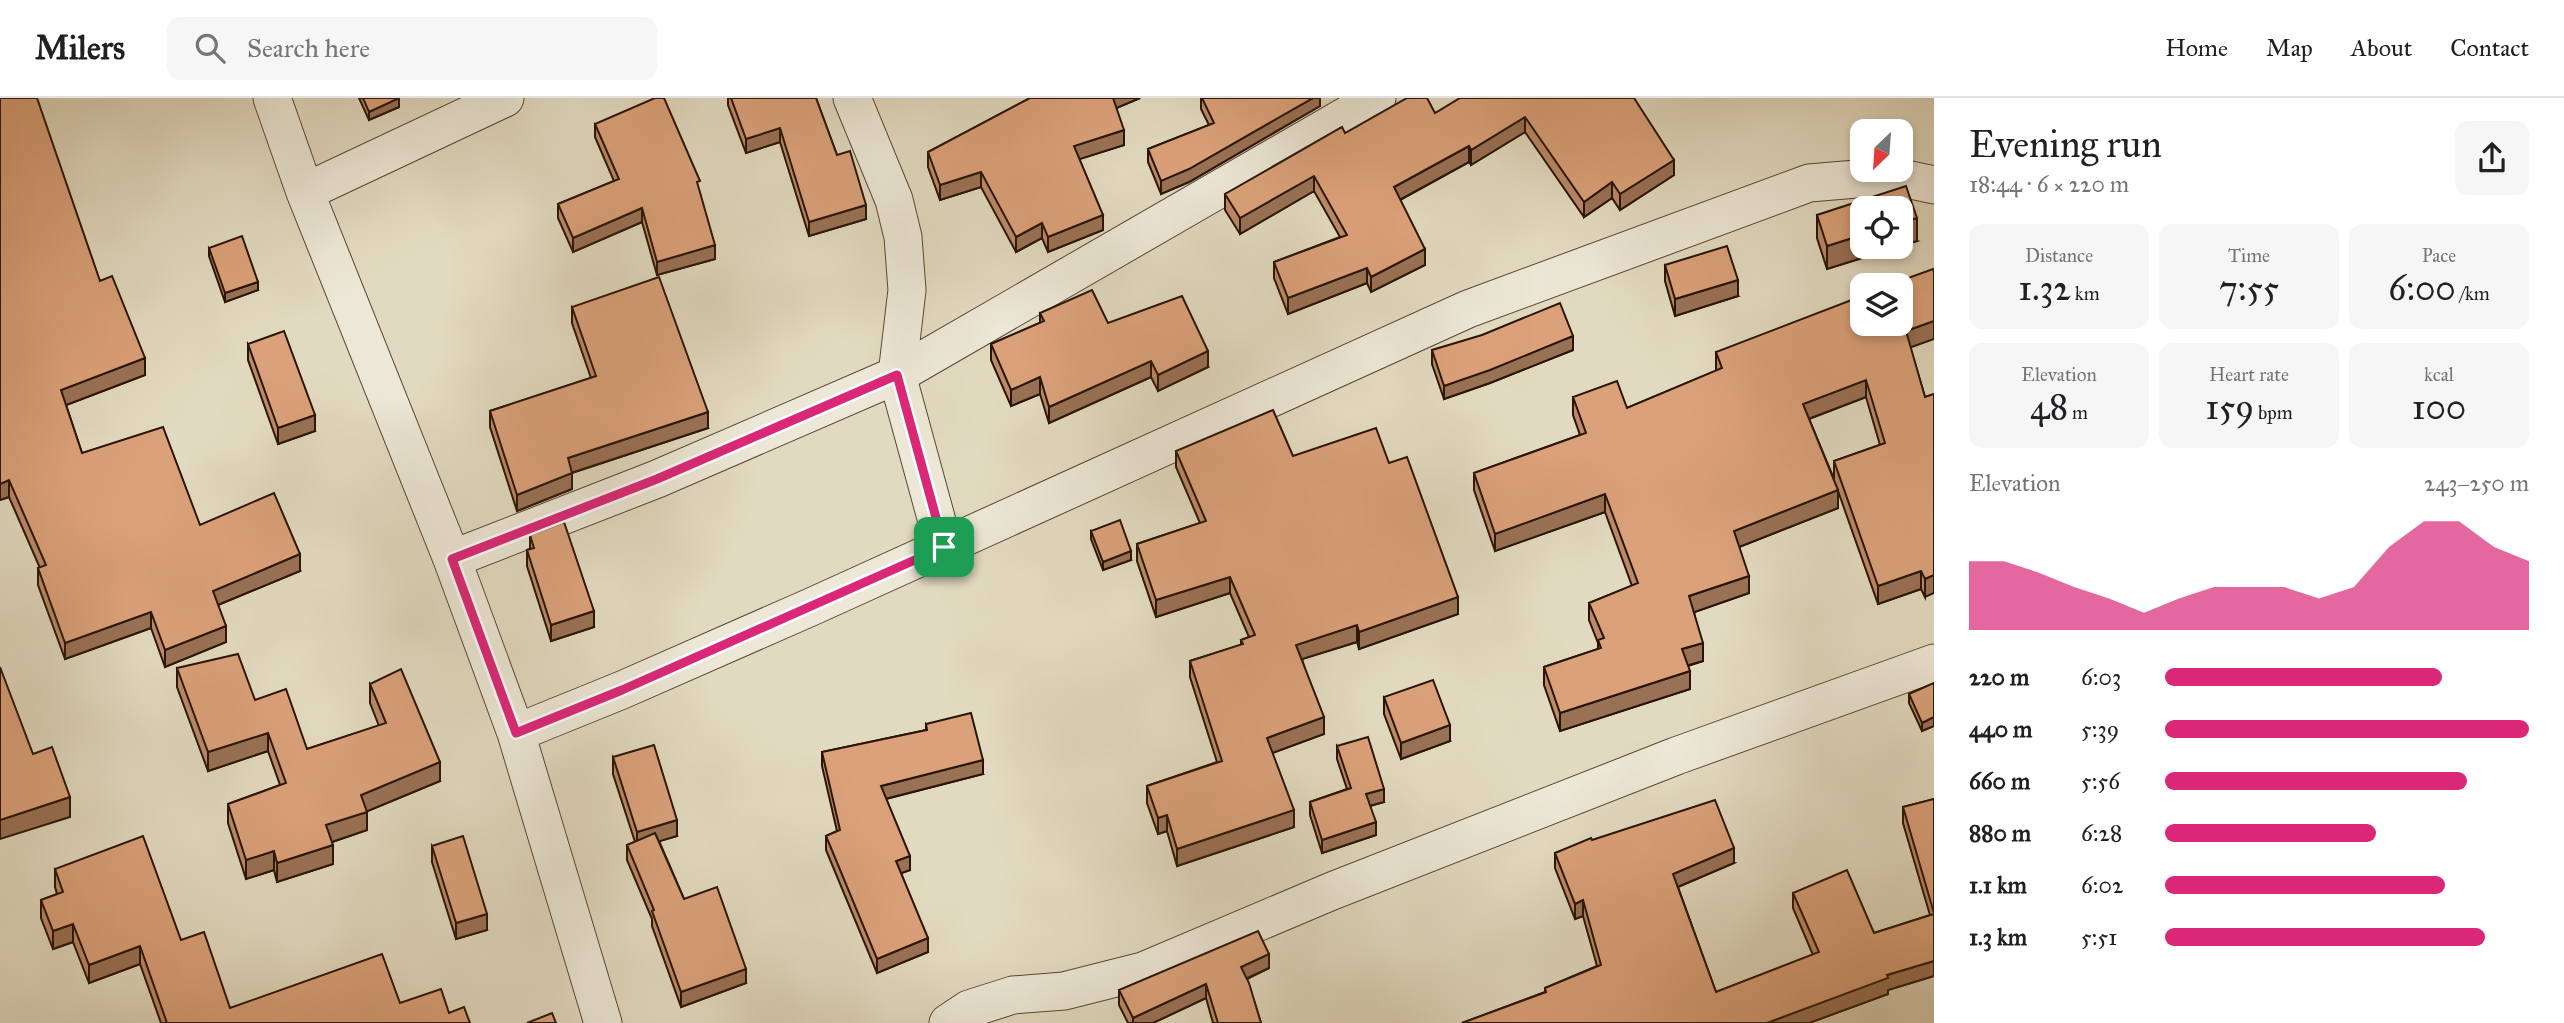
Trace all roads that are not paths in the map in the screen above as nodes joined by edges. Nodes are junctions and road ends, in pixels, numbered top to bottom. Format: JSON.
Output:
{"nodes":[{"id":1,"x":272,"y":98,"type":"edge"},
{"id":2,"x":505,"y":98,"type":"edge"},
{"id":3,"x":852,"y":98,"type":"edge"},
{"id":4,"x":1377,"y":98,"type":"edge"},
{"id":5,"x":1934,"y":185,"type":"edge"},
{"id":6,"x":305,"y":192,"type":"junction"},
{"id":7,"x":897,"y":375,"type":"junction"},
{"id":8,"x":944,"y":547,"type":"junction"},
{"id":9,"x":452,"y":559,"type":"junction"},
{"id":10,"x":1934,"y":663,"type":"edge"},
{"id":11,"x":516,"y":733,"type":"junction"},
{"id":12,"x":603,"y":1023,"type":"edge"},
{"id":13,"x":947,"y":1023,"type":"edge"}],
"edges":[{"from":1,"to":6,"type":"street"},
{"from":2,"to":6,"type":"street"},
{"from":3,"to":7,"type":"street"},
{"from":4,"to":7,"type":"street"},
{"from":5,"to":8,"type":"street"},
{"from":6,"to":9,"type":"street"},
{"from":7,"to":8,"type":"street"},
{"from":7,"to":9,"type":"street"},
{"from":8,"to":11,"type":"street"},
{"from":9,"to":11,"type":"street"},
{"from":10,"to":13,"type":"street"},
{"from":11,"to":12,"type":"street"}]}
